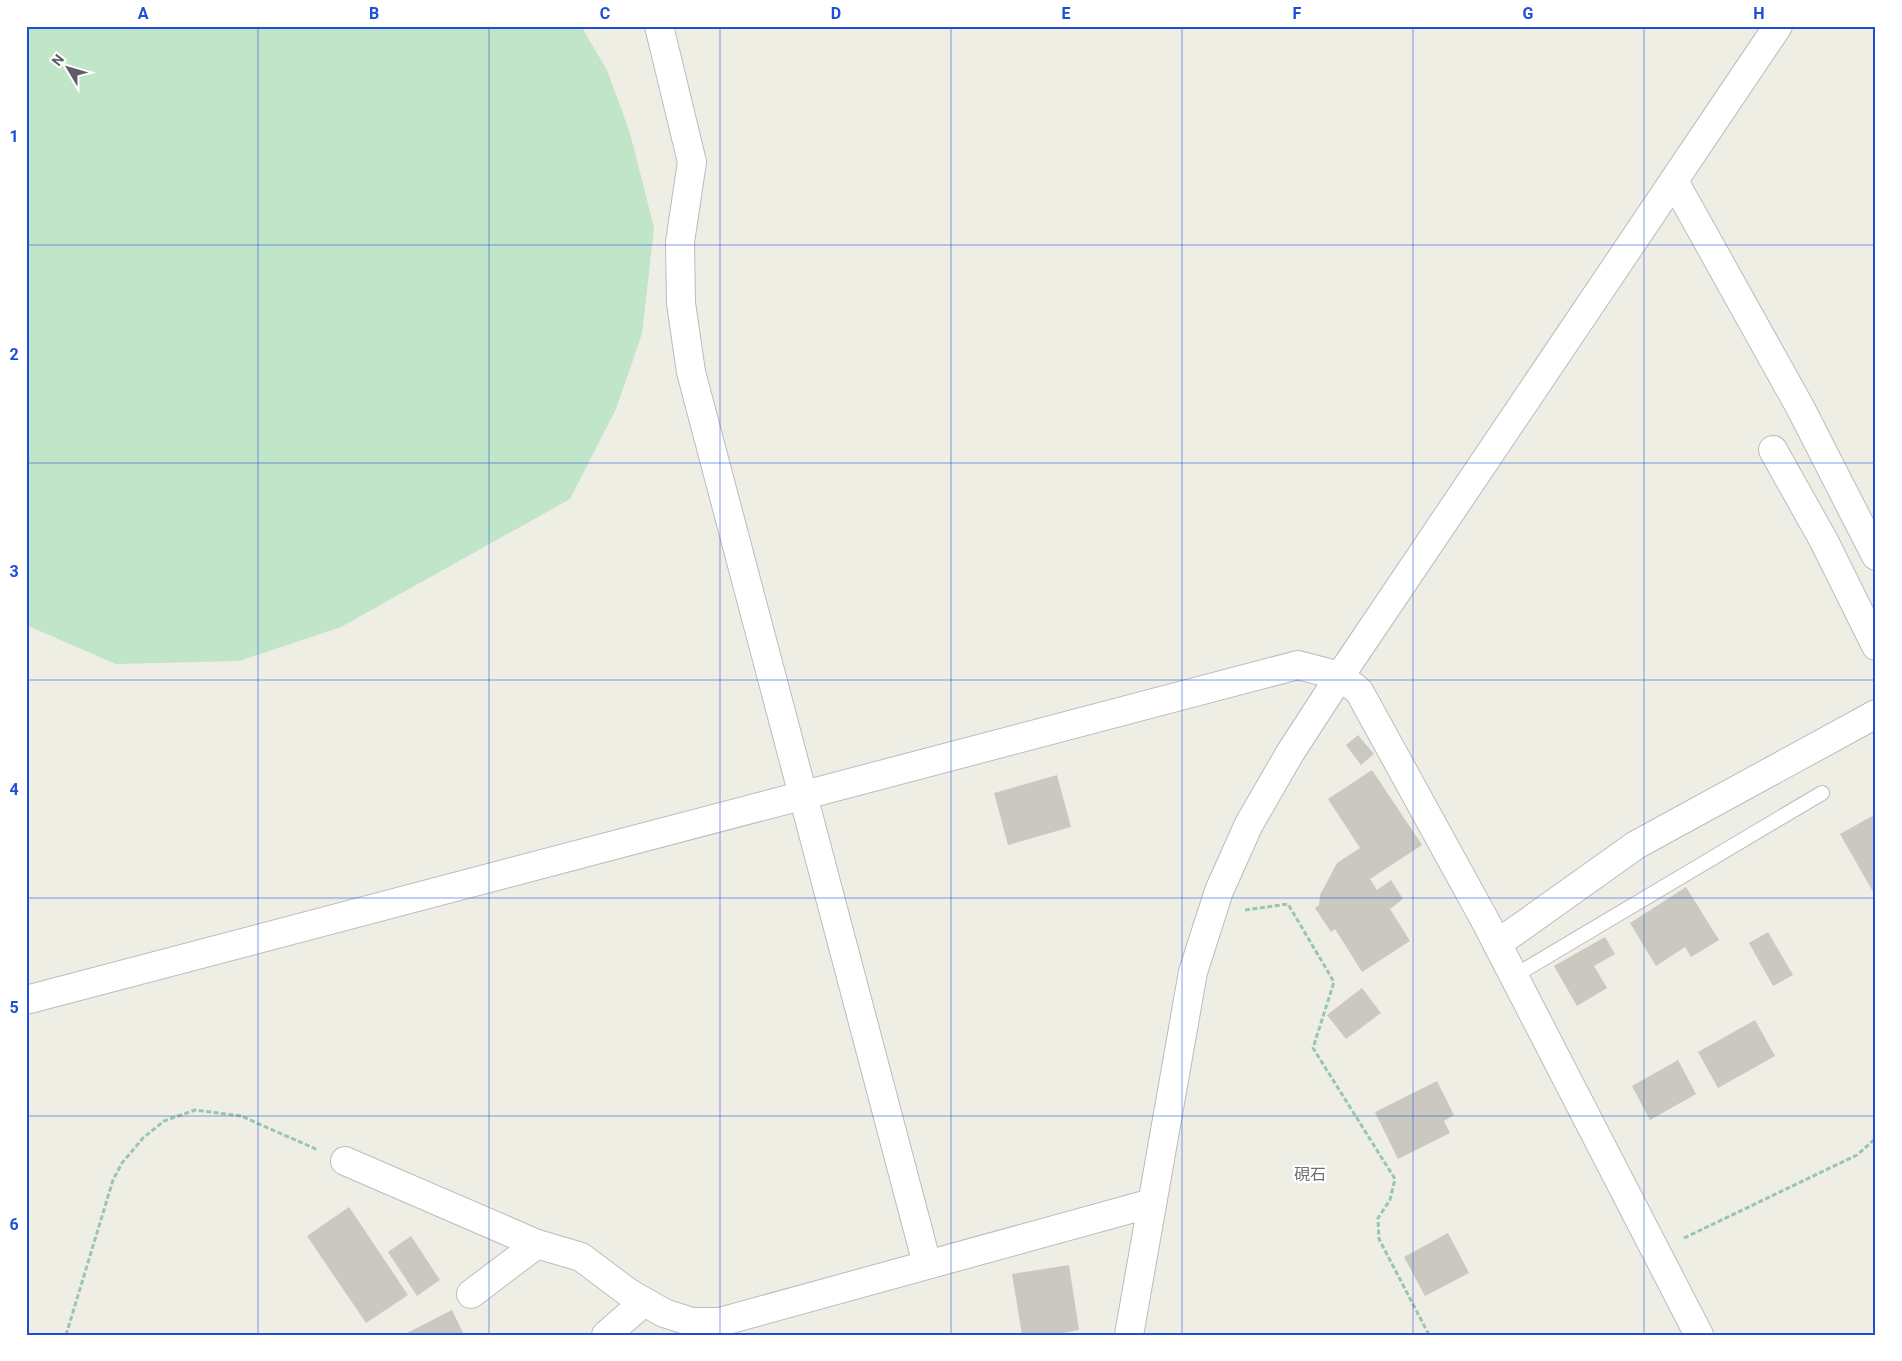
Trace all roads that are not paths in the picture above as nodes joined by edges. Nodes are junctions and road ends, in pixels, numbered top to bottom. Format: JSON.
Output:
{"nodes":[{"id":1,"x":659,"y":26,"type":"edge"},
{"id":2,"x":1778,"y":26,"type":"edge"},
{"id":3,"x":1674,"y":181,"type":"junction"},
{"id":4,"x":1773,"y":450,"type":"dead end"},
{"id":5,"x":1859,"y":523,"type":"junction"},
{"id":6,"x":1824,"y":541,"type":"junction"},
{"id":7,"x":1876,"y":556,"type":"edge"},
{"id":8,"x":1876,"y":646,"type":"edge"},
{"id":9,"x":1340,"y":676,"type":"junction"},
{"id":10,"x":1876,"y":714,"type":"edge"},
{"id":11,"x":1822,"y":793,"type":"dead end"},
{"id":12,"x":804,"y":795,"type":"junction"},
{"id":13,"x":1497,"y":944,"type":"junction"},
{"id":14,"x":1514,"y":976,"type":"junction"},
{"id":15,"x":26,"y":1000,"type":"edge"},
{"id":16,"x":345,"y":1161,"type":"road end"},
{"id":17,"x":1152,"y":1203,"type":"junction"},
{"id":18,"x":537,"y":1244,"type":"junction"},
{"id":19,"x":928,"y":1264,"type":"junction"},
{"id":20,"x":471,"y":1294,"type":"dead end"},
{"id":21,"x":644,"y":1302,"type":"junction"},
{"id":22,"x":747,"y":1324,"type":"edge"},
{"id":23,"x":606,"y":1335,"type":"edge"},
{"id":24,"x":1129,"y":1335,"type":"edge"},
{"id":25,"x":1699,"y":1335,"type":"edge"}],
"edges":[{"from":1,"to":12,"type":"street"},
{"from":2,"to":3,"type":"street"},
{"from":3,"to":5,"type":"street"},
{"from":3,"to":9,"type":"street"},
{"from":4,"to":6,"type":"street"},
{"from":5,"to":6,"type":"street"},
{"from":5,"to":7,"type":"street"},
{"from":6,"to":8,"type":"street"},
{"from":9,"to":12,"type":"street"},
{"from":9,"to":13,"type":"street"},
{"from":9,"to":17,"type":"street"},
{"from":10,"to":13,"type":"street"},
{"from":11,"to":14,"type":"lane"},
{"from":12,"to":15,"type":"street"},
{"from":12,"to":19,"type":"street"},
{"from":13,"to":14,"type":"street"},
{"from":14,"to":25,"type":"street"},
{"from":16,"to":18,"type":"street"},
{"from":17,"to":19,"type":"street"},
{"from":17,"to":24,"type":"street"},
{"from":18,"to":20,"type":"street"},
{"from":18,"to":21,"type":"street"},
{"from":19,"to":22,"type":"street"},
{"from":21,"to":22,"type":"street"},
{"from":21,"to":23,"type":"street"}]}
